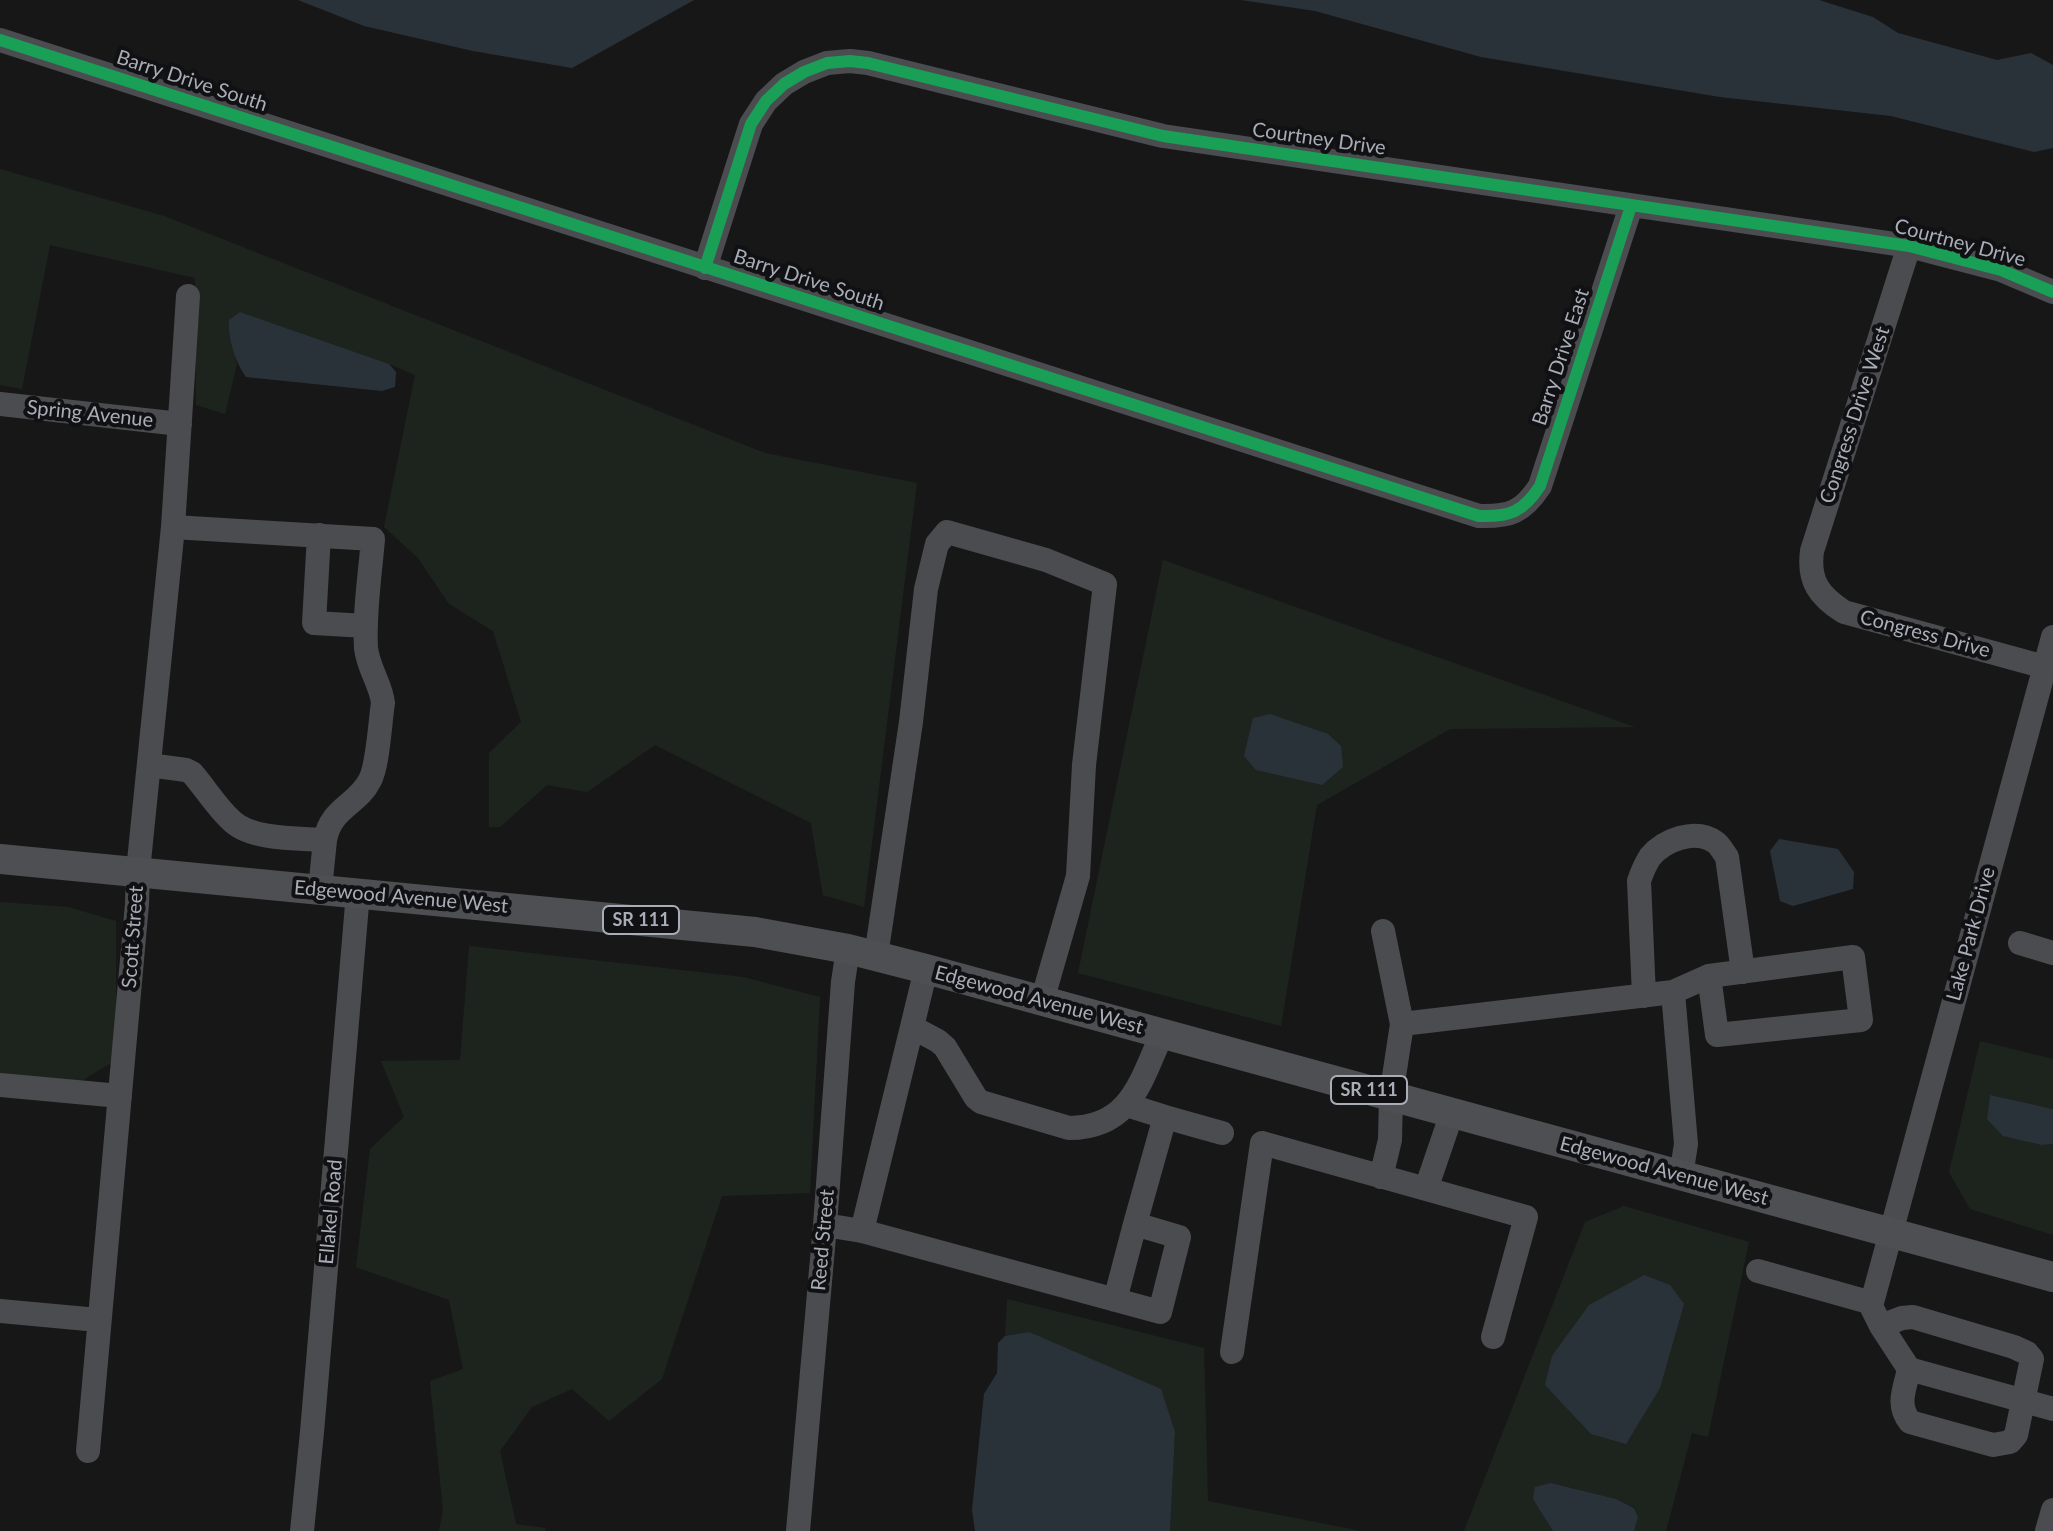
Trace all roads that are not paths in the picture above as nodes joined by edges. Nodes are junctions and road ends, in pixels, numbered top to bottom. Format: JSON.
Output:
{"nodes":[{"id":1,"x":0,"y":40,"type":"edge"},
{"id":2,"x":1631,"y":206,"type":"junction"},
{"id":3,"x":1909,"y":246,"type":"junction"},
{"id":4,"x":705,"y":268,"type":"junction"},
{"id":5,"x":2053,"y":292,"type":"edge"},
{"id":6,"x":188,"y":296,"type":"dead end"},
{"id":7,"x":0,"y":404,"type":"edge"},
{"id":8,"x":180,"y":424,"type":"junction"},
{"id":9,"x":1516,"y":512,"type":"joint"},
{"id":10,"x":173,"y":527,"type":"junction"},
{"id":11,"x":319,"y":535,"type":"junction"},
{"id":12,"x":1816,"y":585,"type":"joint"},
{"id":13,"x":366,"y":626,"type":"junction"},
{"id":14,"x":2053,"y":637,"type":"edge"},
{"id":15,"x":2045,"y":667,"type":"junction"},
{"id":16,"x":149,"y":765,"type":"junction"},
{"id":17,"x":325,"y":840,"type":"junction"},
{"id":18,"x":0,"y":859,"type":"edge"},
{"id":19,"x":138,"y":871,"type":"junction"},
{"id":20,"x":320,"y":889,"type":"junction"},
{"id":21,"x":358,"y":893,"type":"junction"},
{"id":22,"x":1383,"y":931,"type":"dead end"},
{"id":23,"x":2020,"y":943,"type":"dead end"},
{"id":24,"x":862,"y":953,"type":"junction"},
{"id":25,"x":2053,"y":953,"type":"edge"},
{"id":26,"x":926,"y":969,"type":"junction"},
{"id":27,"x":1743,"y":972,"type":"junction"},
{"id":28,"x":1709,"y":976,"type":"junction"},
{"id":29,"x":1673,"y":992,"type":"junction"},
{"id":30,"x":1644,"y":996,"type":"junction"},
{"id":31,"x":1042,"y":1001,"type":"junction"},
{"id":32,"x":1402,"y":1024,"type":"junction"},
{"id":33,"x":912,"y":1027,"type":"junction"},
{"id":34,"x":1162,"y":1034,"type":"junction"},
{"id":35,"x":0,"y":1085,"type":"edge"},
{"id":36,"x":120,"y":1096,"type":"junction"},
{"id":37,"x":1391,"y":1096,"type":"junction"},
{"id":38,"x":1127,"y":1105,"type":"junction"},
{"id":39,"x":1452,"y":1113,"type":"junction"},
{"id":40,"x":1165,"y":1117,"type":"junction"},
{"id":41,"x":1222,"y":1133,"type":"dead end"},
{"id":42,"x":1681,"y":1176,"type":"junction"},
{"id":43,"x":1381,"y":1177,"type":"junction"},
{"id":44,"x":1426,"y":1189,"type":"junction"},
{"id":45,"x":1135,"y":1224,"type":"junction"},
{"id":46,"x":825,"y":1225,"type":"junction"},
{"id":47,"x":862,"y":1231,"type":"junction"},
{"id":48,"x":1890,"y":1231,"type":"junction"},
{"id":49,"x":1758,"y":1271,"type":"dead end"},
{"id":50,"x":2053,"y":1277,"type":"edge"},
{"id":51,"x":1115,"y":1300,"type":"junction"},
{"id":52,"x":1872,"y":1303,"type":"junction"},
{"id":53,"x":0,"y":1311,"type":"edge"},
{"id":54,"x":98,"y":1320,"type":"junction"},
{"id":55,"x":1881,"y":1326,"type":"junction"},
{"id":56,"x":1493,"y":1337,"type":"dead end"},
{"id":57,"x":1232,"y":1352,"type":"dead end"},
{"id":58,"x":1909,"y":1369,"type":"junction"},
{"id":59,"x":2024,"y":1401,"type":"junction"},
{"id":60,"x":2053,"y":1409,"type":"edge"},
{"id":61,"x":88,"y":1451,"type":"dead end"},
{"id":62,"x":2053,"y":1510,"type":"edge"},
{"id":63,"x":302,"y":1531,"type":"edge"},
{"id":64,"x":798,"y":1531,"type":"edge"},
{"id":65,"x":2047,"y":1531,"type":"edge"}],
"edges":[{"from":1,"to":4,"type":"street","name":"Barry Drive South"},
{"from":2,"to":3,"type":"street","name":"Courtney Drive"},
{"from":2,"to":4,"type":"street","name":"Courtney Drive"},
{"from":2,"to":9,"type":"street","name":"Barry Drive East"},
{"from":3,"to":5,"type":"street","name":"Courtney Drive"},
{"from":3,"to":12,"type":"street","name":"Congress Drive West"},
{"from":4,"to":9,"type":"street","name":"Barry Drive South"},
{"from":6,"to":8,"type":"street","name":"Scott Street"},
{"from":7,"to":8,"type":"street","name":"Spring Avenue"},
{"from":8,"to":10,"type":"street","name":"Scott Street"},
{"from":10,"to":11,"type":"street"},
{"from":10,"to":16,"type":"street","name":"Scott Street"},
{"from":11,"to":13,"type":"street"},
{"from":11,"to":13,"type":"street"},
{"from":12,"to":15,"type":"street","name":"Congress Drive"},
{"from":13,"to":17,"type":"street"},
{"from":14,"to":15,"type":"street","name":"Lake Park Drive"},
{"from":15,"to":48,"type":"street","name":"Lake Park Drive"},
{"from":16,"to":17,"type":"street"},
{"from":16,"to":19,"type":"street","name":"Scott Street"},
{"from":17,"to":20,"type":"street"},
{"from":18,"to":19,"type":"main road","name":"Edgewood Avenue West","number":"SR 111"},
{"from":19,"to":20,"type":"main road","name":"Edgewood Avenue West","number":"SR 111"},
{"from":19,"to":36,"type":"street","name":"Scott Street"},
{"from":20,"to":21,"type":"main road","name":"Edgewood Avenue West","number":"SR 111"},
{"from":21,"to":24,"type":"main road","name":"Edgewood Avenue West","number":"SR 111"},
{"from":21,"to":63,"type":"street","name":"Ellakel Road"},
{"from":22,"to":32,"type":"street"},
{"from":23,"to":25,"type":"street"},
{"from":24,"to":26,"type":"main road","name":"Edgewood Avenue West","number":"SR 111"},
{"from":24,"to":31,"type":"street","name":"Reed Street"},
{"from":24,"to":46,"type":"street","name":"Reed Street"},
{"from":26,"to":31,"type":"main road","name":"Edgewood Avenue West","number":"SR 111"},
{"from":26,"to":33,"type":"street"},
{"from":27,"to":28,"type":"street"},
{"from":27,"to":28,"type":"street"},
{"from":27,"to":30,"type":"street"},
{"from":28,"to":29,"type":"street"},
{"from":29,"to":30,"type":"street"},
{"from":29,"to":42,"type":"street"},
{"from":30,"to":32,"type":"street"},
{"from":31,"to":34,"type":"main road","name":"Edgewood Avenue West","number":"SR 111"},
{"from":32,"to":37,"type":"street"},
{"from":33,"to":38,"type":"street"},
{"from":33,"to":47,"type":"street"},
{"from":34,"to":37,"type":"main road","name":"Edgewood Avenue West","number":"SR 111"},
{"from":34,"to":38,"type":"street"},
{"from":35,"to":36,"type":"street"},
{"from":36,"to":54,"type":"street","name":"Scott Street"},
{"from":37,"to":39,"type":"main road","name":"Edgewood Avenue West","number":"SR 111"},
{"from":37,"to":43,"type":"street"},
{"from":38,"to":40,"type":"street"},
{"from":39,"to":42,"type":"main road","name":"Edgewood Avenue West","number":"SR 111"},
{"from":39,"to":44,"type":"street"},
{"from":40,"to":41,"type":"street"},
{"from":40,"to":45,"type":"street"},
{"from":42,"to":48,"type":"main road","name":"Edgewood Avenue West","number":"SR 111"},
{"from":43,"to":44,"type":"street"},
{"from":43,"to":57,"type":"street"},
{"from":44,"to":56,"type":"street"},
{"from":45,"to":51,"type":"street"},
{"from":45,"to":51,"type":"street"},
{"from":46,"to":47,"type":"street"},
{"from":46,"to":64,"type":"street","name":"Reed Street"},
{"from":47,"to":51,"type":"street"},
{"from":48,"to":50,"type":"main road","name":"Edgewood Avenue West","number":"SR 111"},
{"from":48,"to":52,"type":"street","name":"Lake Park Drive"},
{"from":49,"to":52,"type":"street"},
{"from":52,"to":55,"type":"street"},
{"from":53,"to":54,"type":"street"},
{"from":54,"to":61,"type":"street","name":"Scott Street"},
{"from":55,"to":58,"type":"street"},
{"from":55,"to":59,"type":"street"},
{"from":58,"to":59,"type":"street"},
{"from":58,"to":59,"type":"street"},
{"from":59,"to":60,"type":"street"},
{"from":62,"to":65,"type":"street"}]}
